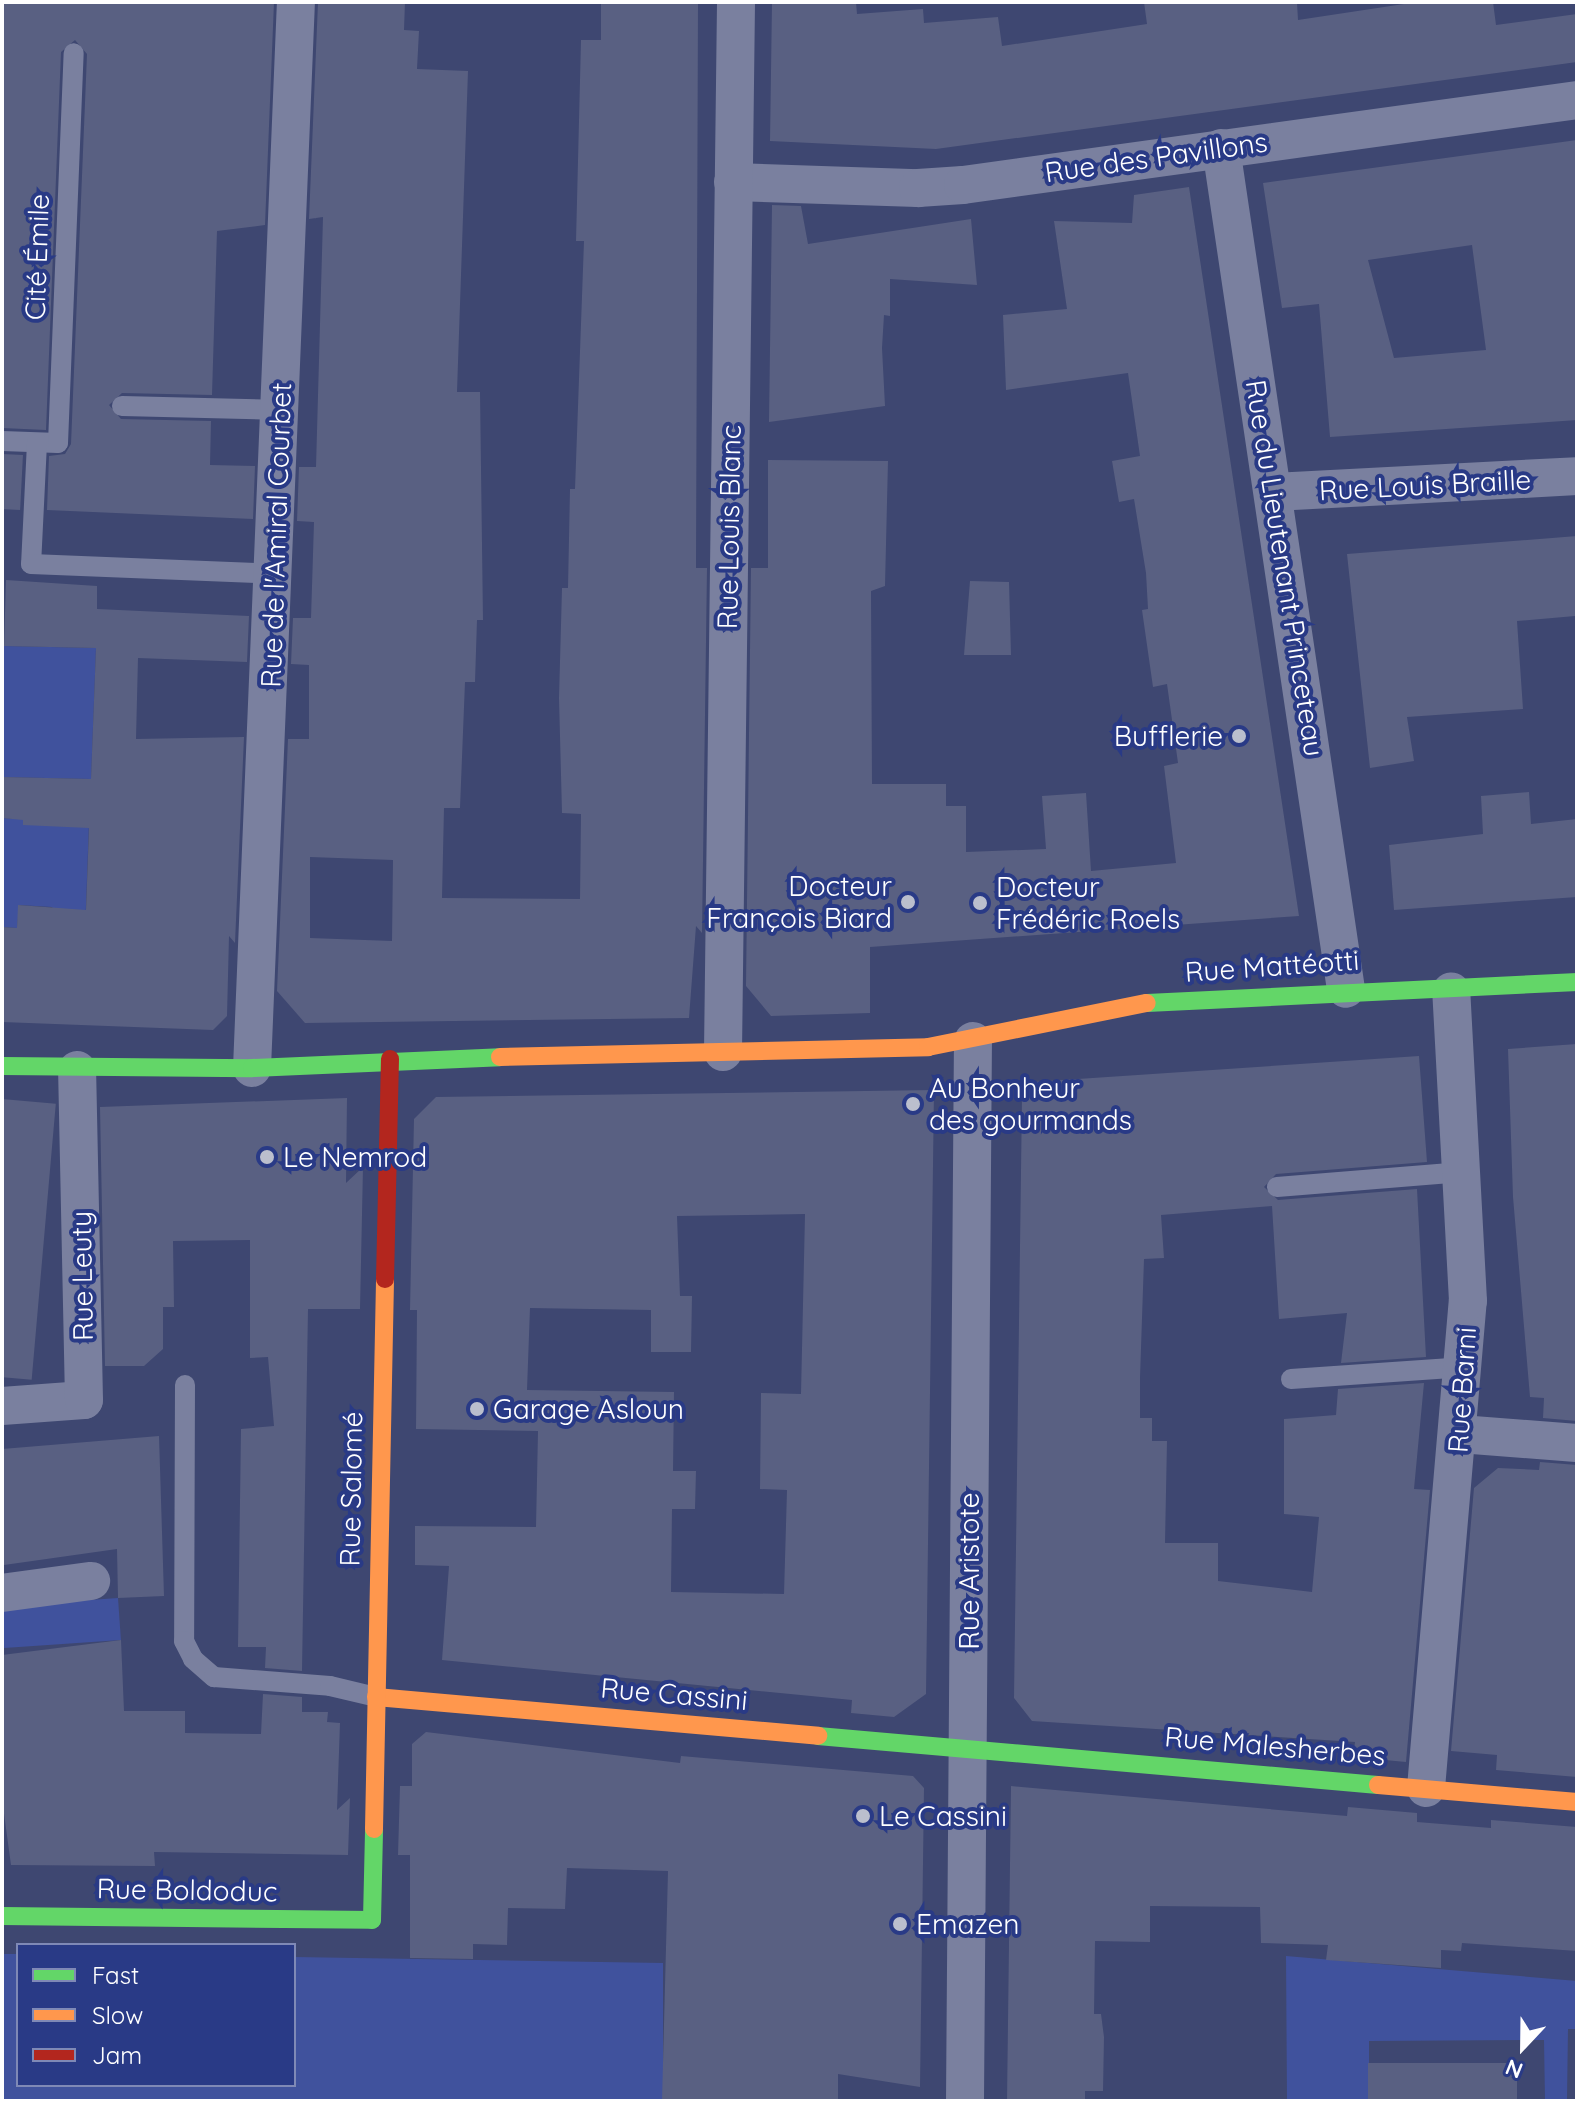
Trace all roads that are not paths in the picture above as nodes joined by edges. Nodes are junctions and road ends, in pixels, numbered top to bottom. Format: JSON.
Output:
{"nodes":[{"id":1,"x":296,"y":2,"type":"edge"},
{"id":2,"x":736,"y":2,"type":"edge"},
{"id":3,"x":74,"y":53,"type":"dead end"},
{"id":4,"x":1577,"y":100,"type":"edge"},
{"id":5,"x":1221,"y":148,"type":"junction"},
{"id":6,"x":733,"y":182,"type":"junction"},
{"id":7,"x":122,"y":406,"type":"dead end"},
{"id":8,"x":282,"y":410,"type":"junction"},
{"id":9,"x":2,"y":441,"type":"edge"},
{"id":10,"x":37,"y":443,"type":"junction"},
{"id":11,"x":1577,"y":476,"type":"edge"},
{"id":12,"x":1274,"y":492,"type":"junction"},
{"id":13,"x":275,"y":574,"type":"junction"},
{"id":14,"x":1577,"y":982,"type":"edge"},
{"id":15,"x":1346,"y":989,"type":"junction"},
{"id":16,"x":1451,"y":991,"type":"junction"},
{"id":17,"x":973,"y":1041,"type":"junction"},
{"id":18,"x":723,"y":1052,"type":"junction"},
{"id":19,"x":390,"y":1059,"type":"junction"},
{"id":20,"x":2,"y":1066,"type":"edge"},
{"id":21,"x":252,"y":1068,"type":"junction"},
{"id":22,"x":77,"y":1070,"type":"junction"},
{"id":23,"x":1462,"y":1172,"type":"junction"},
{"id":24,"x":1277,"y":1187,"type":"dead end"},
{"id":25,"x":1466,"y":1367,"type":"junction"},
{"id":26,"x":1291,"y":1379,"type":"dead end"},
{"id":27,"x":185,"y":1385,"type":"dead end"},
{"id":28,"x":2,"y":1406,"type":"edge"},
{"id":29,"x":1460,"y":1434,"type":"junction"},
{"id":30,"x":1577,"y":1443,"type":"edge"},
{"id":31,"x":91,"y":1581,"type":"dead end"},
{"id":32,"x":2,"y":1593,"type":"edge"},
{"id":33,"x":376,"y":1697,"type":"junction"},
{"id":34,"x":968,"y":1747,"type":"junction"},
{"id":35,"x":1426,"y":1788,"type":"junction"},
{"id":36,"x":1577,"y":1802,"type":"edge"},
{"id":37,"x":2,"y":1916,"type":"edge"},
{"id":38,"x":372,"y":1920,"type":"joint"},
{"id":39,"x":965,"y":2101,"type":"edge"}],
"edges":[{"from":1,"to":8,"type":"street","name":"Rue de l'Amiral Courbet"},
{"from":2,"to":6,"type":"street","name":"Rue Louis Blanc"},
{"from":3,"to":10,"type":"lane","name":"Cité Émile"},
{"from":4,"to":5,"type":"street","name":"Rue des Pavillons"},
{"from":5,"to":6,"type":"street","name":"Rue des Pavillons"},
{"from":5,"to":12,"type":"street","name":"Rue du Lieutenant Princeteau"},
{"from":6,"to":18,"type":"street","name":"Rue Louis Blanc"},
{"from":7,"to":8,"type":"lane"},
{"from":8,"to":13,"type":"street","name":"Rue de l'Amiral Courbet"},
{"from":9,"to":10,"type":"lane"},
{"from":10,"to":13,"type":"lane"},
{"from":11,"to":12,"type":"street","name":"Rue Louis Braille"},
{"from":12,"to":15,"type":"street","name":"Rue du Lieutenant Princeteau"},
{"from":13,"to":21,"type":"street","name":"Rue de l'Amiral Courbet"},
{"from":14,"to":16,"type":"street","name":"Rue Mattéotti"},
{"from":15,"to":16,"type":"street","name":"Rue Mattéotti"},
{"from":15,"to":17,"type":"street","name":"Rue Mattéotti"},
{"from":16,"to":23,"type":"street","name":"Rue Barni"},
{"from":17,"to":18,"type":"street","name":"Rue Mattéotti"},
{"from":17,"to":34,"type":"street","name":"Rue Aristote"},
{"from":18,"to":19,"type":"street","name":"Rue Mattéotti"},
{"from":19,"to":21,"type":"street","name":"Rue Mattéotti"},
{"from":19,"to":33,"type":"street","name":"Rue Salomé"},
{"from":20,"to":22,"type":"street","name":"Rue Mattéotti"},
{"from":21,"to":22,"type":"street","name":"Rue Mattéotti"},
{"from":22,"to":28,"type":"street","name":"Rue Leuty"},
{"from":23,"to":24,"type":"lane"},
{"from":23,"to":25,"type":"street","name":"Rue Barni"},
{"from":25,"to":26,"type":"lane"},
{"from":25,"to":29,"type":"street","name":"Rue Barni"},
{"from":27,"to":33,"type":"lane"},
{"from":29,"to":30,"type":"street"},
{"from":29,"to":35,"type":"street","name":"Rue Barni"},
{"from":31,"to":32,"type":"street"},
{"from":33,"to":34,"type":"street","name":"Rue Cassini"},
{"from":33,"to":38,"type":"street","name":"Rue Salomé"},
{"from":34,"to":35,"type":"street","name":"Rue Malesherbes"},
{"from":34,"to":39,"type":"street","name":"Rue Aristote"},
{"from":35,"to":36,"type":"street","name":"Rue Malesherbes"},
{"from":37,"to":38,"type":"street","name":"Rue Boldoduc"}]}
